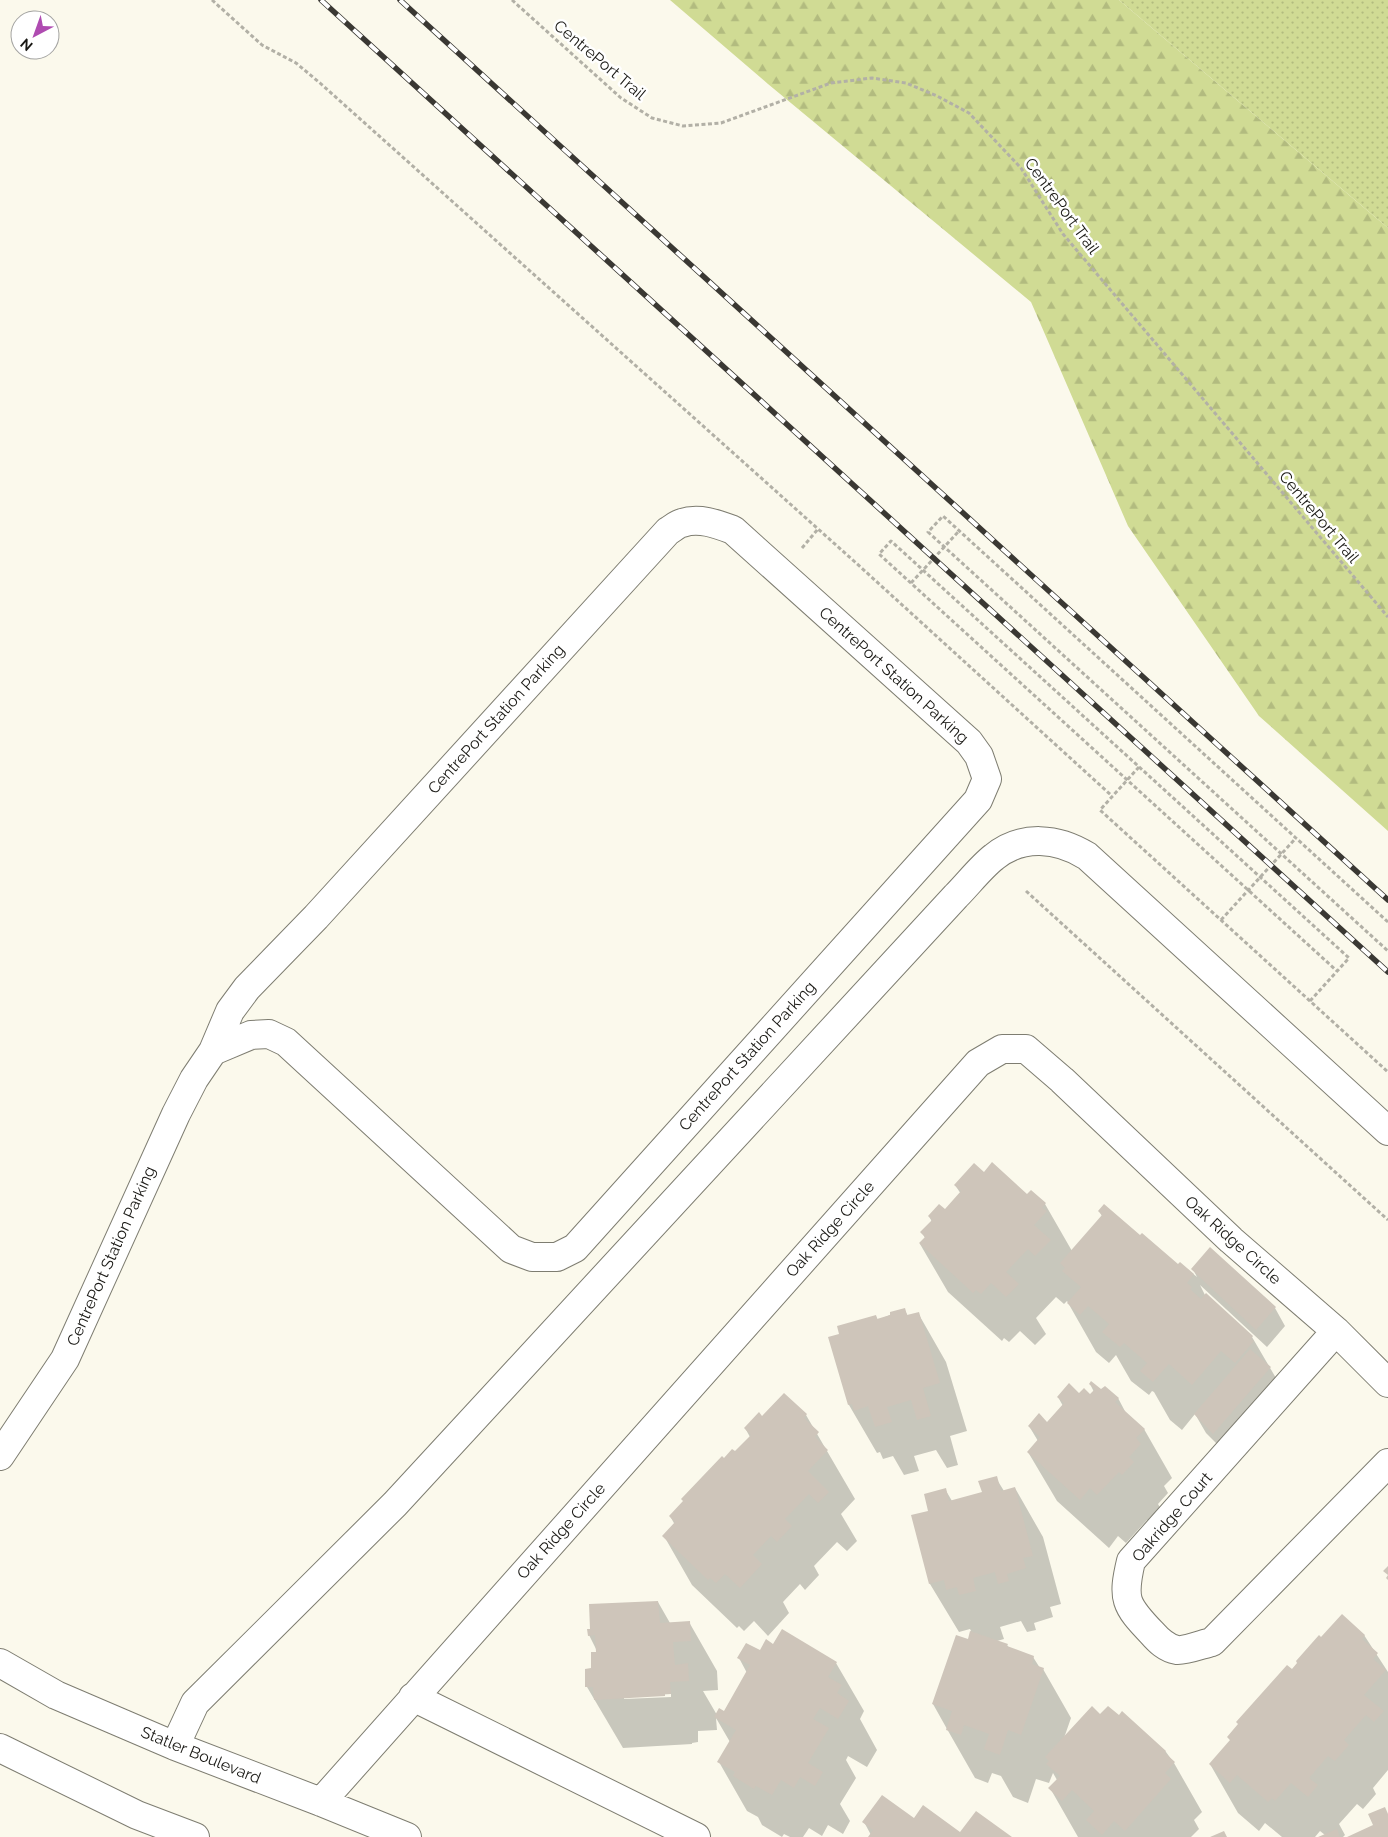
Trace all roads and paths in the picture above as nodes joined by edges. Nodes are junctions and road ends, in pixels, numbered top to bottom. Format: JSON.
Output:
{"nodes":[{"id":1,"x":212,"y":0,"type":"edge"},
{"id":2,"x":512,"y":0,"type":"edge"},
{"id":3,"x":959,"y":531,"type":"junction"},
{"id":4,"x":944,"y":547,"type":"junction"},
{"id":5,"x":923,"y":570,"type":"junction"},
{"id":6,"x":911,"y":583,"type":"junction"},
{"id":7,"x":1388,"y":617,"type":"edge"},
{"id":8,"x":1139,"y":767,"type":"junction"},
{"id":9,"x":1127,"y":780,"type":"junction"},
{"id":10,"x":1112,"y":796,"type":"junction"},
{"id":11,"x":1296,"y":838,"type":"junction"},
{"id":12,"x":1281,"y":854,"type":"junction"},
{"id":13,"x":1260,"y":878,"type":"junction"},
{"id":14,"x":1026,"y":891,"type":"dead end"},
{"id":15,"x":1248,"y":891,"type":"junction"},
{"id":16,"x":1221,"y":920,"type":"junction"},
{"id":17,"x":1388,"y":922,"type":"edge"},
{"id":18,"x":1388,"y":951,"type":"edge"},
{"id":19,"x":1337,"y":971,"type":"junction"},
{"id":20,"x":1310,"y":1001,"type":"junction"},
{"id":21,"x":213,"y":1050,"type":"junction"},
{"id":22,"x":1388,"y":1072,"type":"edge"},
{"id":23,"x":1388,"y":1131,"type":"edge"},
{"id":24,"x":1388,"y":1220,"type":"edge"},
{"id":25,"x":1336,"y":1331,"type":"junction"},
{"id":26,"x":1388,"y":1383,"type":"edge"},
{"id":27,"x":0,"y":1456,"type":"edge"},
{"id":28,"x":1388,"y":1463,"type":"edge"},
{"id":29,"x":0,"y":1663,"type":"edge"},
{"id":30,"x":413,"y":1697,"type":"junction"},
{"id":31,"x":175,"y":1746,"type":"junction"},
{"id":32,"x":0,"y":1748,"type":"edge"},
{"id":33,"x":321,"y":1802,"type":"junction"},
{"id":34,"x":195,"y":1837,"type":"edge"},
{"id":35,"x":407,"y":1837,"type":"edge"},
{"id":36,"x":696,"y":1837,"type":"edge"}],
"edges":[{"from":1,"to":10,"type":"path"},
{"from":2,"to":7,"type":"path","name":"CentrePort Trail"},
{"from":3,"to":4,"type":"path"},
{"from":3,"to":4,"type":"path"},
{"from":3,"to":11,"type":"path"},
{"from":4,"to":5,"type":"path"},
{"from":4,"to":12,"type":"path"},
{"from":5,"to":6,"type":"path"},
{"from":5,"to":6,"type":"path"},
{"from":5,"to":8,"type":"path"},
{"from":6,"to":9,"type":"path"},
{"from":8,"to":9,"type":"path"},
{"from":8,"to":13,"type":"path"},
{"from":9,"to":10,"type":"path"},
{"from":9,"to":15,"type":"path"},
{"from":10,"to":16,"type":"path"},
{"from":11,"to":12,"type":"path"},
{"from":11,"to":17,"type":"path"},
{"from":12,"to":13,"type":"path"},
{"from":12,"to":18,"type":"path"},
{"from":13,"to":15,"type":"path"},
{"from":13,"to":19,"type":"path"},
{"from":14,"to":24,"type":"path"},
{"from":15,"to":16,"type":"path"},
{"from":15,"to":19,"type":"path"},
{"from":16,"to":20,"type":"path"},
{"from":19,"to":20,"type":"path"},
{"from":20,"to":22,"type":"path"},
{"from":21,"to":21,"type":"street","name":"CentrePort Station Parking"},
{"from":21,"to":27,"type":"street","name":"CentrePort Station Parking"},
{"from":23,"to":31,"type":"street"},
{"from":25,"to":26,"type":"street","name":"Oak Ridge Circle"},
{"from":25,"to":28,"type":"street","name":"Oakridge Court"},
{"from":25,"to":30,"type":"street","name":"Oak Ridge Circle"},
{"from":29,"to":31,"type":"street","name":"Statler Boulevard"},
{"from":30,"to":33,"type":"street","name":"Oak Ridge Circle"},
{"from":30,"to":36,"type":"street"},
{"from":31,"to":33,"type":"street","name":"Statler Boulevard"},
{"from":32,"to":34,"type":"street"},
{"from":33,"to":35,"type":"street","name":"Statler Boulevard"}]}
